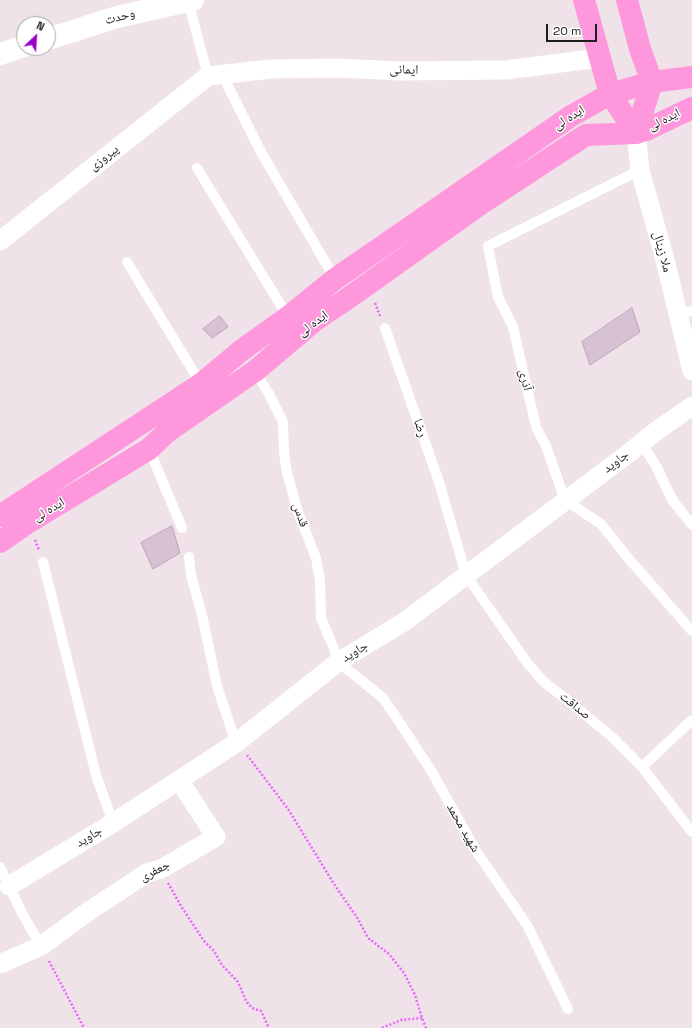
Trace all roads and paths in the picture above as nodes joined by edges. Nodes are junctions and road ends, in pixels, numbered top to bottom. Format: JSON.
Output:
{"nodes":[{"id":1,"x":191,"y":0,"type":"edge"},
{"id":2,"x":584,"y":0,"type":"edge"},
{"id":3,"x":627,"y":0,"type":"edge"},
{"id":4,"x":56,"y":36,"type":"edge"},
{"id":5,"x":16,"y":49,"type":"edge"},
{"id":6,"x":0,"y":54,"type":"edge"},
{"id":7,"x":599,"y":58,"type":"junction"},
{"id":8,"x":215,"y":75,"type":"junction"},
{"id":9,"x":692,"y":77,"type":"edge"},
{"id":10,"x":652,"y":82,"type":"junction"},
{"id":11,"x":610,"y":94,"type":"junction"},
{"id":12,"x":692,"y":108,"type":"edge"},
{"id":13,"x":636,"y":133,"type":"junction"},
{"id":14,"x":197,"y":168,"type":"dead end"},
{"id":15,"x":640,"y":170,"type":"junction"},
{"id":16,"x":0,"y":241,"type":"edge"},
{"id":17,"x":127,"y":262,"type":"dead end"},
{"id":18,"x":335,"y":279,"type":"junction"},
{"id":19,"x":367,"y":284,"type":"junction"},
{"id":20,"x":685,"y":312,"type":"edge"},
{"id":21,"x":288,"y":318,"type":"junction"},
{"id":22,"x":385,"y":328,"type":"joint"},
{"id":23,"x":242,"y":350,"type":"junction"},
{"id":24,"x":692,"y":371,"type":"edge"},
{"id":25,"x":255,"y":372,"type":"junction"},
{"id":26,"x":201,"y":384,"type":"junction"},
{"id":27,"x":692,"y":406,"type":"edge"},
{"id":28,"x":641,"y":443,"type":"junction"},
{"id":29,"x":149,"y":449,"type":"junction"},
{"id":30,"x":565,"y":500,"type":"junction"},
{"id":31,"x":0,"y":516,"type":"edge"},
{"id":32,"x":692,"y":524,"type":"edge"},
{"id":33,"x":182,"y":528,"type":"dead end"},
{"id":34,"x":0,"y":542,"type":"edge"},
{"id":35,"x":189,"y":557,"type":"dead end"},
{"id":36,"x":43,"y":562,"type":"dead end"},
{"id":37,"x":466,"y":575,"type":"junction"},
{"id":38,"x":692,"y":631,"type":"edge"},
{"id":39,"x":338,"y":662,"type":"junction"},
{"id":40,"x":692,"y":720,"type":"edge"},
{"id":41,"x":236,"y":743,"type":"junction"},
{"id":42,"x":642,"y":767,"type":"junction"},
{"id":43,"x":180,"y":780,"type":"junction"},
{"id":44,"x":113,"y":823,"type":"junction"},
{"id":45,"x":692,"y":832,"type":"edge"},
{"id":46,"x":0,"y":867,"type":"edge"},
{"id":47,"x":161,"y":869,"type":"junction"},
{"id":48,"x":9,"y":886,"type":"junction"},
{"id":49,"x":41,"y":946,"type":"junction"},
{"id":50,"x":0,"y":964,"type":"edge"},
{"id":51,"x":568,"y":1009,"type":"dead end"},
{"id":52,"x":422,"y":1018,"type":"junction"},
{"id":53,"x":84,"y":1028,"type":"edge"},
{"id":54,"x":269,"y":1028,"type":"edge"},
{"id":55,"x":382,"y":1028,"type":"edge"},
{"id":56,"x":426,"y":1028,"type":"edge"}],
"edges":[{"from":1,"to":4,"type":"street","name":"وحدت"},
{"from":1,"to":8,"type":"lane"},
{"from":2,"to":7,"type":"main road"},
{"from":3,"to":10,"type":"main road"},
{"from":5,"to":6,"type":"street"},
{"from":7,"to":8,"type":"street","name":"ایمانی"},
{"from":7,"to":11,"type":"main road"},
{"from":8,"to":16,"type":"street","name":"پیروزی"},
{"from":8,"to":18,"type":"lane"},
{"from":9,"to":10,"type":"main road"},
{"from":10,"to":11,"type":"main road","name":"ایده لى"},
{"from":10,"to":13,"type":"main road"},
{"from":11,"to":13,"type":"main road"},
{"from":11,"to":18,"type":"main road","name":"ایده لى"},
{"from":12,"to":13,"type":"main road","name":"ایده لی"},
{"from":13,"to":15,"type":"street","name":"ملا زینال"},
{"from":13,"to":19,"type":"main road","name":"ایده لى"},
{"from":14,"to":21,"type":"lane"},
{"from":15,"to":20,"type":"street","name":"ملا زینال"},
{"from":15,"to":30,"type":"lane","name":"آذری"},
{"from":17,"to":26,"type":"lane"},
{"from":18,"to":21,"type":"main road","name":"ایده لى"},
{"from":19,"to":22,"type":"path"},
{"from":19,"to":25,"type":"main road","name":"ایده لى"},
{"from":20,"to":24,"type":"street","name":"ملا زینال"},
{"from":21,"to":23,"type":"main road","name":"ایده لى"},
{"from":22,"to":37,"type":"lane","name":"رضا"},
{"from":23,"to":25,"type":"main road"},
{"from":23,"to":26,"type":"main road","name":"ایده لى"},
{"from":25,"to":29,"type":"main road","name":"ایده لى"},
{"from":25,"to":39,"type":"lane","name":"قدس"},
{"from":26,"to":31,"type":"main road","name":"ایده لى"},
{"from":27,"to":28,"type":"street","name":"جاوید"},
{"from":28,"to":30,"type":"street","name":"جاوید"},
{"from":28,"to":32,"type":"lane"},
{"from":29,"to":33,"type":"lane"},
{"from":29,"to":34,"type":"main road","name":"ایده لى"},
{"from":30,"to":37,"type":"street","name":"جاوید"},
{"from":30,"to":38,"type":"lane"},
{"from":35,"to":41,"type":"lane"},
{"from":36,"to":44,"type":"lane"},
{"from":37,"to":39,"type":"street","name":"جاوید"},
{"from":37,"to":42,"type":"lane","name":"صداقت"},
{"from":39,"to":41,"type":"street","name":"جاوید"},
{"from":39,"to":51,"type":"lane","name":"شهید محمد"},
{"from":40,"to":42,"type":"lane"},
{"from":41,"to":43,"type":"street","name":"جاوید"},
{"from":41,"to":52,"type":"path"},
{"from":42,"to":45,"type":"lane","name":"صداقت"},
{"from":43,"to":44,"type":"street","name":"جاوید"},
{"from":43,"to":47,"type":"street","name":"جعفری"},
{"from":44,"to":48,"type":"street","name":"جاوید"},
{"from":46,"to":48,"type":"lane"},
{"from":47,"to":49,"type":"street","name":"جعفری"},
{"from":47,"to":54,"type":"path"},
{"from":48,"to":49,"type":"lane"},
{"from":49,"to":50,"type":"street","name":"جعفری"},
{"from":49,"to":53,"type":"path"},
{"from":52,"to":55,"type":"path"},
{"from":52,"to":56,"type":"path"}]}
